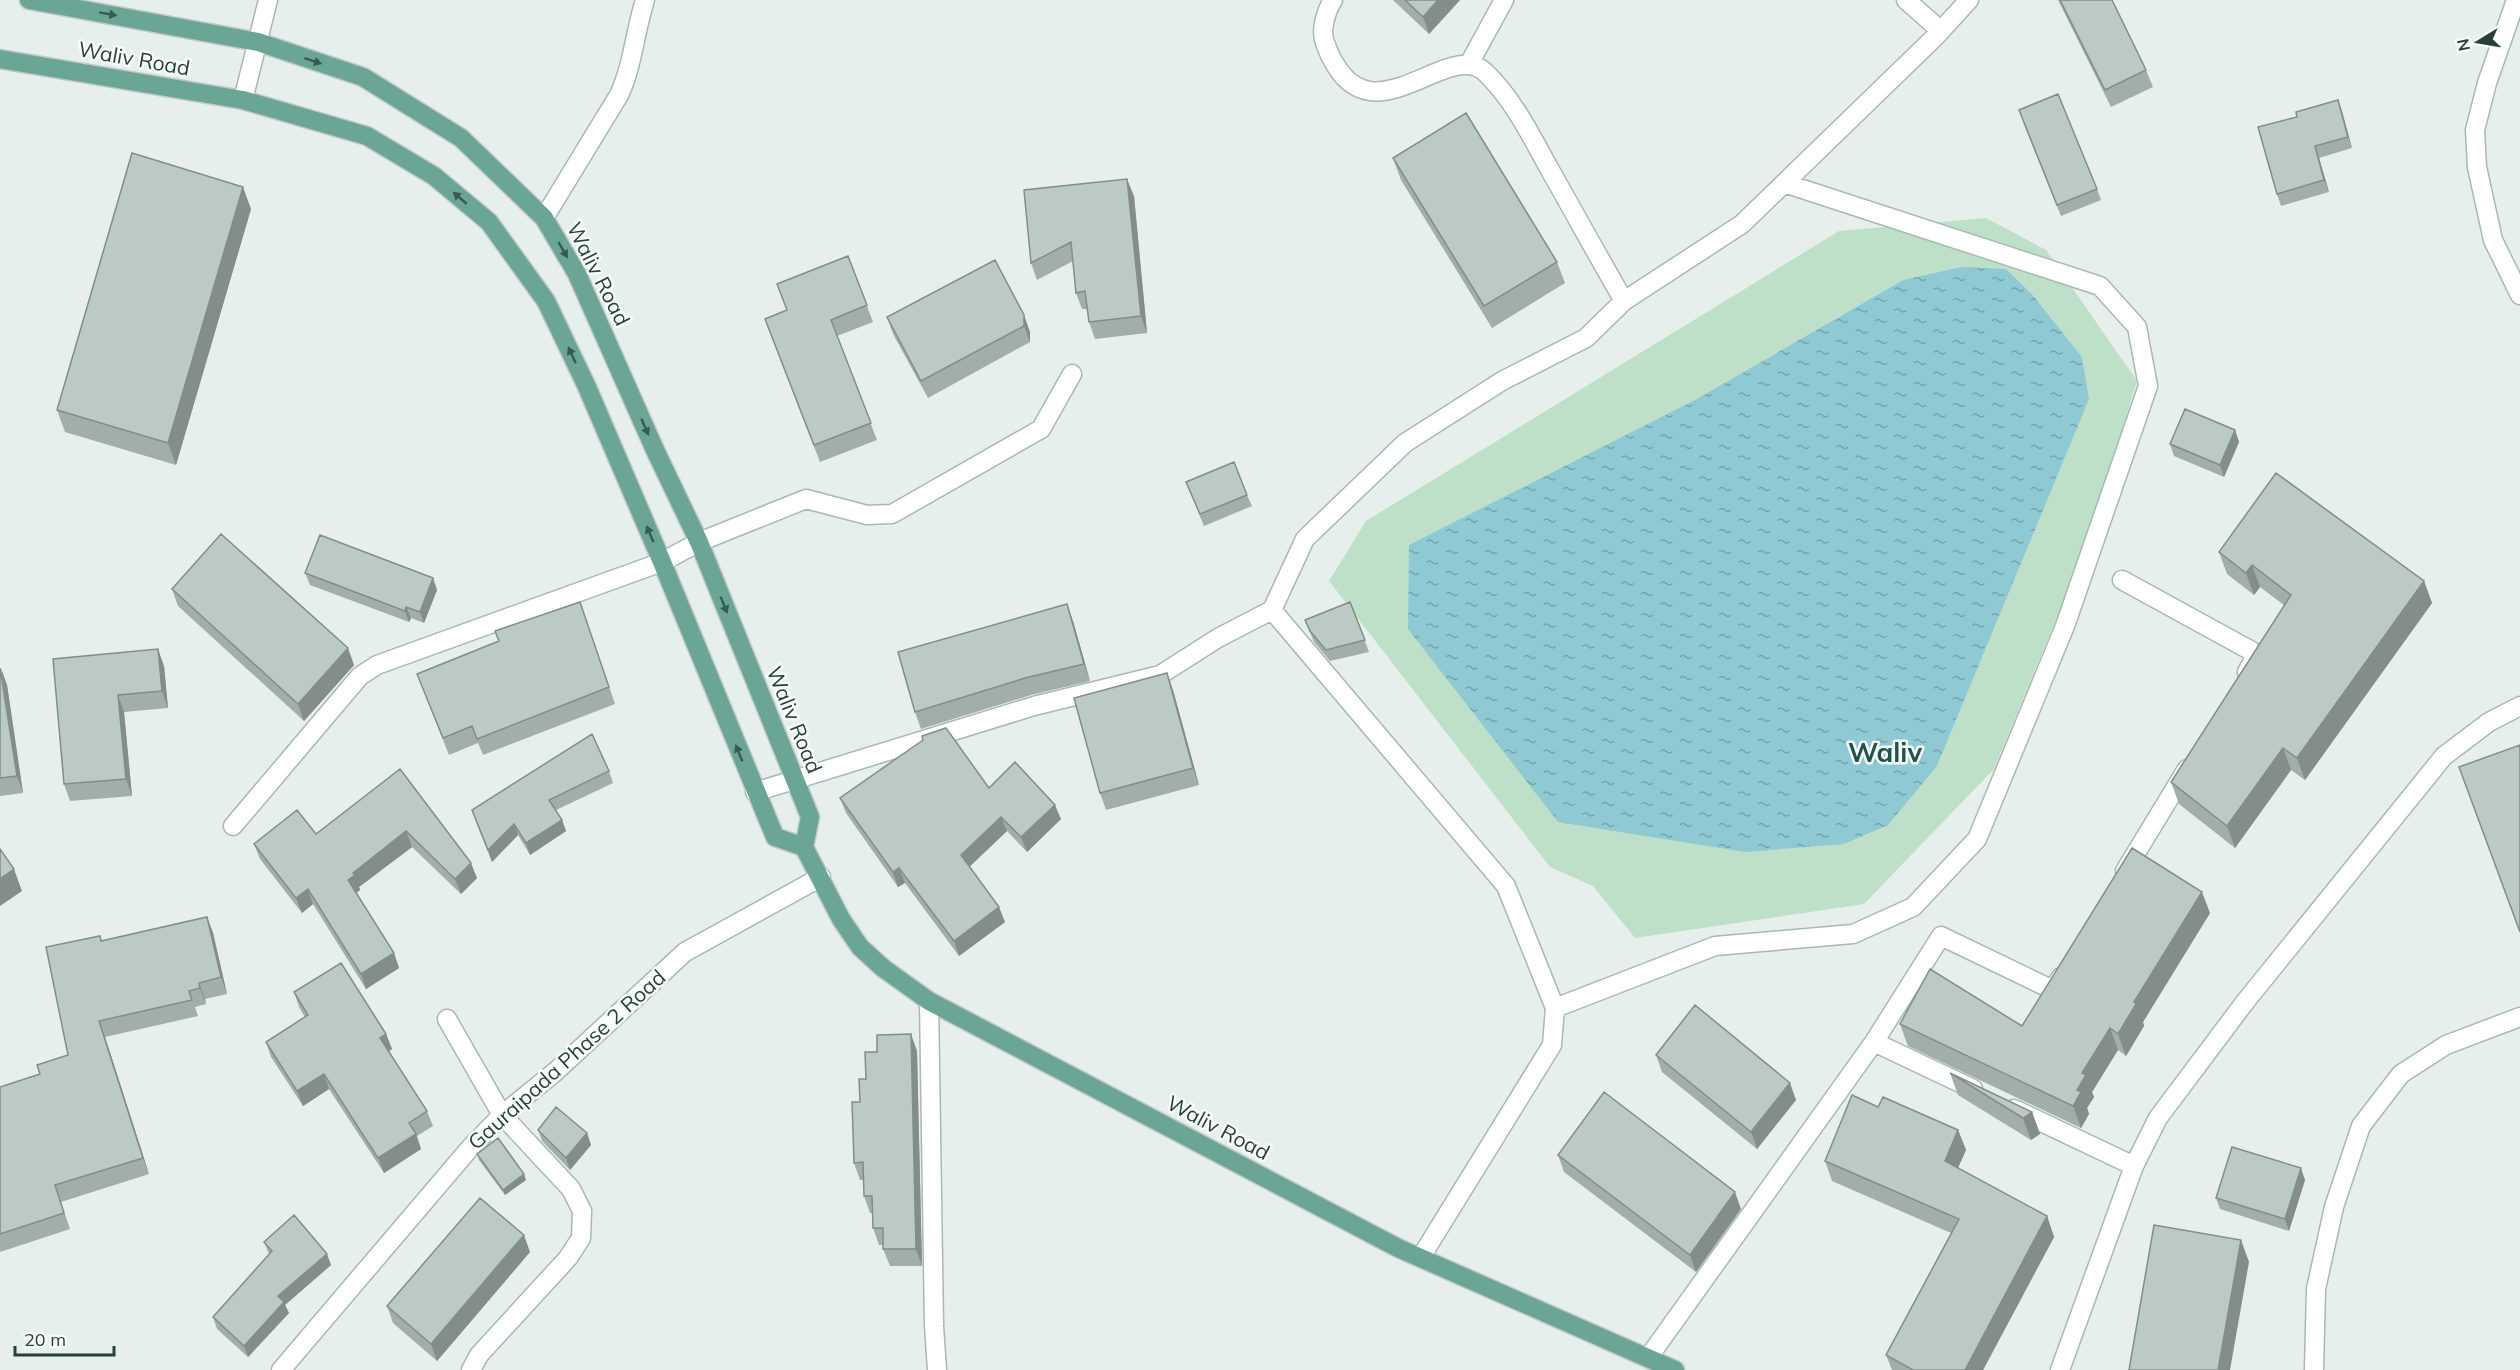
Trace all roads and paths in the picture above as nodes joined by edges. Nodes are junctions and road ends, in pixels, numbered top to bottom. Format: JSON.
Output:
{"nodes":[{"id":1,"x":29,"y":0,"type":"edge"},
{"id":2,"x":268,"y":0,"type":"edge"},
{"id":3,"x":645,"y":0,"type":"edge"},
{"id":4,"x":1333,"y":0,"type":"edge"},
{"id":5,"x":1504,"y":0,"type":"edge"},
{"id":6,"x":1906,"y":0,"type":"edge"},
{"id":7,"x":1969,"y":0,"type":"edge"},
{"id":8,"x":2516,"y":0,"type":"edge"},
{"id":9,"x":1941,"y":31,"type":"junction"},
{"id":10,"x":258,"y":42,"type":"junction"},
{"id":11,"x":0,"y":59,"type":"edge"},
{"id":12,"x":1469,"y":64,"type":"junction"},
{"id":13,"x":243,"y":100,"type":"junction"},
{"id":14,"x":1784,"y":183,"type":"junction"},
{"id":15,"x":544,"y":218,"type":"junction"},
{"id":16,"x":2520,"y":295,"type":"edge"},
{"id":17,"x":1624,"y":301,"type":"junction"},
{"id":18,"x":1072,"y":374,"type":"dead end"},
{"id":19,"x":699,"y":542,"type":"junction"},
{"id":20,"x":662,"y":562,"type":"junction"},
{"id":21,"x":2122,"y":580,"type":"dead end"},
{"id":22,"x":1272,"y":610,"type":"junction"},
{"id":23,"x":2239,"y":685,"type":"edge"},
{"id":24,"x":2520,"y":706,"type":"edge"},
{"id":25,"x":2195,"y":756,"type":"edge"},
{"id":26,"x":794,"y":780,"type":"junction"},
{"id":27,"x":755,"y":792,"type":"junction"},
{"id":28,"x":233,"y":826,"type":"dead end"},
{"id":29,"x":804,"y":847,"type":"junction"},
{"id":30,"x":821,"y":877,"type":"junction"},
{"id":31,"x":2115,"y":888,"type":"edge"},
{"id":32,"x":2072,"y":959,"type":"edge"},
{"id":33,"x":929,"y":1001,"type":"junction"},
{"id":34,"x":1555,"y":1008,"type":"junction"},
{"id":35,"x":2520,"y":1017,"type":"edge"},
{"id":36,"x":447,"y":1019,"type":"dead end"},
{"id":37,"x":1874,"y":1042,"type":"junction"},
{"id":38,"x":502,"y":1115,"type":"junction"},
{"id":39,"x":2134,"y":1166,"type":"junction"},
{"id":40,"x":1421,"y":1257,"type":"junction"},
{"id":41,"x":1648,"y":1358,"type":"junction"},
{"id":42,"x":281,"y":1370,"type":"edge"},
{"id":43,"x":471,"y":1370,"type":"edge"},
{"id":44,"x":937,"y":1370,"type":"edge"},
{"id":45,"x":1675,"y":1370,"type":"edge"},
{"id":46,"x":2060,"y":1370,"type":"edge"},
{"id":47,"x":2314,"y":1370,"type":"edge"}],
"edges":[{"from":1,"to":10,"type":"main road","name":"Waliv Road","one_way":true},
{"from":2,"to":10,"type":"street"},
{"from":3,"to":15,"type":"street"},
{"from":4,"to":12,"type":"street"},
{"from":5,"to":12,"type":"street"},
{"from":6,"to":9,"type":"street"},
{"from":7,"to":9,"type":"street"},
{"from":8,"to":16,"type":"street"},
{"from":9,"to":14,"type":"street"},
{"from":10,"to":13,"type":"street"},
{"from":10,"to":15,"type":"main road","name":"Waliv Road","one_way":true},
{"from":11,"to":13,"type":"main road","name":"Waliv Road"},
{"from":12,"to":17,"type":"street"},
{"from":20,"to":13,"type":"main road","name":"Waliv Road","one_way":true},
{"from":14,"to":17,"type":"street"},
{"from":14,"to":34,"type":"street"},
{"from":15,"to":19,"type":"main road","name":"Waliv Road","one_way":true},
{"from":17,"to":22,"type":"street"},
{"from":18,"to":19,"type":"street"},
{"from":19,"to":20,"type":"street"},
{"from":19,"to":26,"type":"main road","name":"Waliv Road","one_way":true},
{"from":27,"to":20,"type":"main road","name":"Waliv Road","one_way":true},
{"from":20,"to":28,"type":"street"},
{"from":21,"to":23,"type":"street"},
{"from":22,"to":26,"type":"street"},
{"from":22,"to":34,"type":"street"},
{"from":24,"to":39,"type":"street"},
{"from":25,"to":31,"type":"street"},
{"from":26,"to":27,"type":"street"},
{"from":26,"to":29,"type":"main road","name":"Waliv Road"},
{"from":27,"to":29,"type":"main road","name":"Waliv Road"},
{"from":29,"to":30,"type":"main road","name":"Waliv Road"},
{"from":30,"to":33,"type":"main road","name":"Waliv Road"},
{"from":30,"to":38,"type":"street","name":"Gauraipada Phase 2 Road"},
{"from":32,"to":37,"type":"street"},
{"from":33,"to":40,"type":"main road","name":"Waliv Road"},
{"from":33,"to":44,"type":"street"},
{"from":34,"to":40,"type":"street"},
{"from":35,"to":47,"type":"street"},
{"from":36,"to":38,"type":"street"},
{"from":37,"to":39,"type":"street"},
{"from":37,"to":41,"type":"street"},
{"from":38,"to":42,"type":"street","name":"Gauraipada Phase 2 Road"},
{"from":38,"to":43,"type":"street"},
{"from":39,"to":46,"type":"street"},
{"from":40,"to":41,"type":"main road","name":"Waliv Road"},
{"from":41,"to":45,"type":"main road","name":"Waliv Road"}]}
